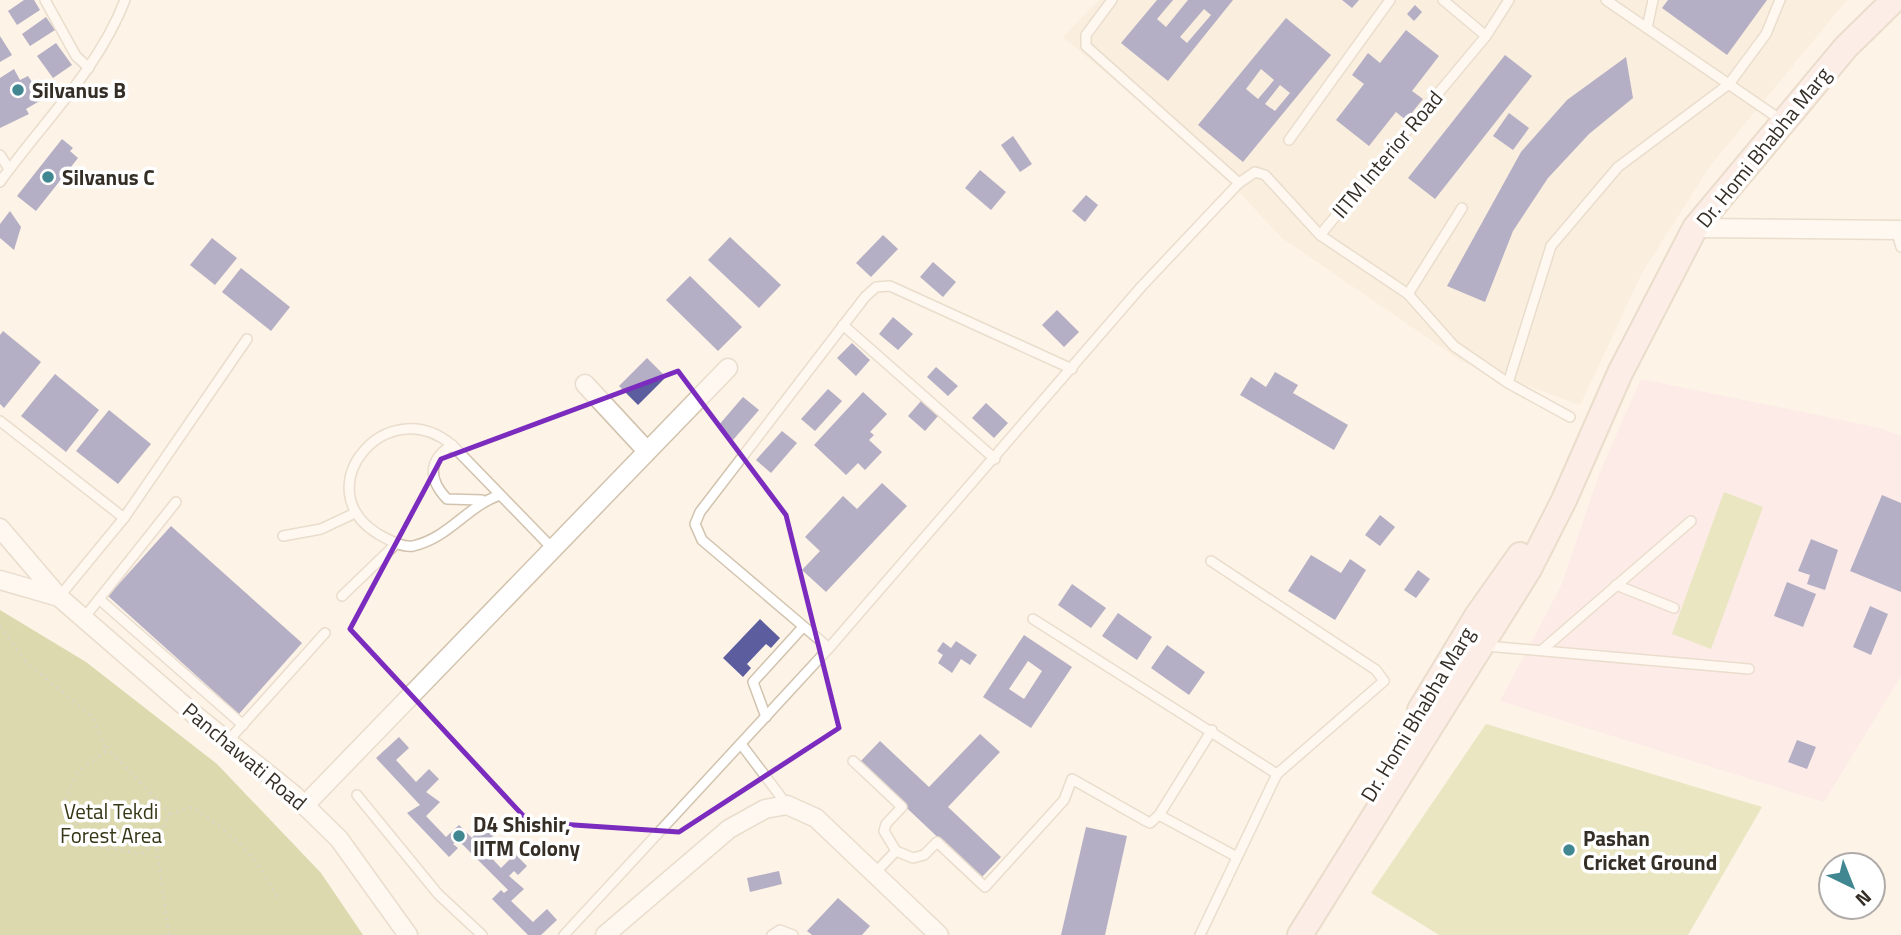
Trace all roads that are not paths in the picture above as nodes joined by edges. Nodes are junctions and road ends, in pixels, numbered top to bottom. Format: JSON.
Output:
{"nodes":[{"id":1,"x":45,"y":0,"type":"edge"},
{"id":2,"x":125,"y":0,"type":"edge"},
{"id":3,"x":1112,"y":0,"type":"edge"},
{"id":4,"x":1391,"y":0,"type":"edge"},
{"id":5,"x":1443,"y":0,"type":"edge"},
{"id":6,"x":1509,"y":0,"type":"edge"},
{"id":7,"x":1606,"y":0,"type":"edge"},
{"id":8,"x":1653,"y":0,"type":"edge"},
{"id":9,"x":1780,"y":0,"type":"edge"},
{"id":10,"x":1894,"y":0,"type":"edge"},
{"id":11,"x":1647,"y":28,"type":"junction"},
{"id":12,"x":1486,"y":36,"type":"junction"},
{"id":13,"x":89,"y":68,"type":"junction"},
{"id":14,"x":1729,"y":84,"type":"junction"},
{"id":15,"x":1783,"y":121,"type":"junction"},
{"id":16,"x":1289,"y":139,"type":"dead end"},
{"id":17,"x":0,"y":155,"type":"edge"},
{"id":18,"x":9,"y":169,"type":"junction"},
{"id":19,"x":0,"y":182,"type":"edge"},
{"id":20,"x":1239,"y":183,"type":"junction"},
{"id":21,"x":1462,"y":208,"type":"dead end"},
{"id":22,"x":1695,"y":228,"type":"junction"},
{"id":23,"x":1320,"y":235,"type":"junction"},
{"id":24,"x":1899,"y":236,"type":"edge"},
{"id":25,"x":1408,"y":294,"type":"junction"},
{"id":26,"x":843,"y":325,"type":"junction"},
{"id":27,"x":247,"y":338,"type":"dead end"},
{"id":28,"x":728,"y":368,"type":"dead end"},
{"id":29,"x":1072,"y":369,"type":"junction"},
{"id":30,"x":1508,"y":383,"type":"junction"},
{"id":31,"x":584,"y":384,"type":"dead end"},
{"id":32,"x":1570,"y":417,"type":"dead end"},
{"id":33,"x":0,"y":421,"type":"edge"},
{"id":34,"x":452,"y":445,"type":"junction"},
{"id":35,"x":647,"y":451,"type":"junction"},
{"id":36,"x":995,"y":459,"type":"junction"},
{"id":37,"x":500,"y":495,"type":"junction"},
{"id":38,"x":485,"y":500,"type":"junction"},
{"id":39,"x":176,"y":502,"type":"dead end"},
{"id":40,"x":355,"y":513,"type":"junction"},
{"id":41,"x":124,"y":518,"type":"junction"},
{"id":42,"x":1691,"y":521,"type":"dead end"},
{"id":43,"x":0,"y":528,"type":"edge"},
{"id":44,"x":283,"y":536,"type":"dead end"},
{"id":45,"x":397,"y":543,"type":"junction"},
{"id":46,"x":553,"y":549,"type":"junction"},
{"id":47,"x":1210,"y":561,"type":"dead end"},
{"id":48,"x":0,"y":580,"type":"edge"},
{"id":49,"x":1616,"y":585,"type":"junction"},
{"id":50,"x":342,"y":596,"type":"dead end"},
{"id":51,"x":59,"y":597,"type":"junction"},
{"id":52,"x":99,"y":599,"type":"junction"},
{"id":53,"x":1674,"y":608,"type":"dead end"},
{"id":54,"x":84,"y":618,"type":"junction"},
{"id":55,"x":1033,"y":619,"type":"dead end"},
{"id":56,"x":803,"y":627,"type":"junction"},
{"id":57,"x":325,"y":633,"type":"dead end"},
{"id":58,"x":1469,"y":645,"type":"junction"},
{"id":59,"x":829,"y":649,"type":"junction"},
{"id":60,"x":1542,"y":650,"type":"junction"},
{"id":61,"x":1749,"y":669,"type":"dead end"},
{"id":62,"x":766,"y":717,"type":"junction"},
{"id":63,"x":243,"y":725,"type":"junction"},
{"id":64,"x":1212,"y":730,"type":"junction"},
{"id":65,"x":228,"y":741,"type":"junction"},
{"id":66,"x":741,"y":744,"type":"junction"},
{"id":67,"x":853,"y":761,"type":"dead end"},
{"id":68,"x":1277,"y":774,"type":"junction"},
{"id":69,"x":356,"y":795,"type":"dead end"},
{"id":70,"x":305,"y":805,"type":"junction"},
{"id":71,"x":787,"y":805,"type":"junction"},
{"id":72,"x":1159,"y":815,"type":"junction"},
{"id":73,"x":896,"y":851,"type":"junction"},
{"id":74,"x":1237,"y":857,"type":"junction"},
{"id":75,"x":874,"y":874,"type":"junction"},
{"id":76,"x":1298,"y":932,"type":"edge"},
{"id":77,"x":408,"y":935,"type":"edge"},
{"id":78,"x":482,"y":935,"type":"edge"},
{"id":79,"x":564,"y":935,"type":"edge"},
{"id":80,"x":606,"y":935,"type":"edge"},
{"id":81,"x":772,"y":935,"type":"edge"},
{"id":82,"x":793,"y":935,"type":"edge"},
{"id":83,"x":939,"y":935,"type":"edge"},
{"id":84,"x":1200,"y":935,"type":"edge"}],
"edges":[{"from":1,"to":13,"type":"lane"},
{"from":2,"to":13,"type":"lane"},
{"from":3,"to":20,"type":"lane"},
{"from":4,"to":16,"type":"lane"},
{"from":5,"to":12,"type":"lane"},
{"from":6,"to":12,"type":"lane","name":"IITM Interior Road"},
{"from":7,"to":11,"type":"lane"},
{"from":8,"to":11,"type":"lane"},
{"from":9,"to":14,"type":"lane"},
{"from":10,"to":15,"type":"main road","name":"Dr. Homi Bhabha Marg"},
{"from":11,"to":14,"type":"lane"},
{"from":12,"to":23,"type":"lane","name":"IITM Interior Road"},
{"from":13,"to":18,"type":"lane"},
{"from":14,"to":15,"type":"lane"},
{"from":14,"to":30,"type":"lane"},
{"from":15,"to":22,"type":"main road","name":"Dr. Homi Bhabha Marg"},
{"from":17,"to":18,"type":"lane"},
{"from":18,"to":19,"type":"lane"},
{"from":20,"to":23,"type":"lane","name":"IITM Interior Road"},
{"from":20,"to":29,"type":"lane"},
{"from":21,"to":25,"type":"lane"},
{"from":22,"to":24,"type":"street"},
{"from":22,"to":58,"type":"main road","name":"Dr. Homi Bhabha Marg"},
{"from":23,"to":25,"type":"lane"},
{"from":25,"to":30,"type":"lane"},
{"from":26,"to":29,"type":"lane"},
{"from":26,"to":36,"type":"lane"},
{"from":26,"to":56,"type":"lane"},
{"from":27,"to":41,"type":"lane"},
{"from":28,"to":35,"type":"street"},
{"from":29,"to":36,"type":"lane"},
{"from":30,"to":32,"type":"lane"},
{"from":31,"to":35,"type":"street"},
{"from":33,"to":41,"type":"lane"},
{"from":34,"to":37,"type":"lane"},
{"from":34,"to":38,"type":"lane"},
{"from":34,"to":40,"type":"lane"},
{"from":35,"to":46,"type":"street"},
{"from":36,"to":59,"type":"lane"},
{"from":37,"to":38,"type":"lane"},
{"from":37,"to":46,"type":"lane"},
{"from":38,"to":45,"type":"lane"},
{"from":39,"to":52,"type":"lane"},
{"from":40,"to":44,"type":"lane"},
{"from":40,"to":45,"type":"lane"},
{"from":41,"to":51,"type":"lane"},
{"from":42,"to":49,"type":"lane"},
{"from":43,"to":51,"type":"street","name":"Panchawati Road"},
{"from":45,"to":50,"type":"lane"},
{"from":46,"to":70,"type":"street"},
{"from":47,"to":68,"type":"lane"},
{"from":48,"to":51,"type":"street","name":"Panchawati Road"},
{"from":49,"to":53,"type":"lane"},
{"from":49,"to":60,"type":"lane"},
{"from":51,"to":54,"type":"street","name":"Panchawati Road"},
{"from":52,"to":54,"type":"lane"},
{"from":52,"to":63,"type":"lane"},
{"from":54,"to":65,"type":"street","name":"Panchawati Road"},
{"from":55,"to":64,"type":"lane"},
{"from":56,"to":59,"type":"lane"},
{"from":56,"to":62,"type":"lane"},
{"from":57,"to":63,"type":"lane"},
{"from":58,"to":60,"type":"lane"},
{"from":58,"to":76,"type":"main road","name":"Dr. Homi Bhabha Marg"},
{"from":59,"to":62,"type":"lane"},
{"from":60,"to":61,"type":"lane"},
{"from":62,"to":66,"type":"lane"},
{"from":63,"to":65,"type":"lane"},
{"from":64,"to":68,"type":"lane"},
{"from":64,"to":72,"type":"lane"},
{"from":65,"to":70,"type":"street","name":"Panchawati Road"},
{"from":66,"to":71,"type":"lane"},
{"from":66,"to":79,"type":"lane"},
{"from":67,"to":73,"type":"lane"},
{"from":68,"to":74,"type":"lane"},
{"from":69,"to":78,"type":"lane"},
{"from":70,"to":77,"type":"street","name":"Panchawati Road"},
{"from":71,"to":75,"type":"street"},
{"from":71,"to":80,"type":"street"},
{"from":72,"to":73,"type":"lane"},
{"from":72,"to":74,"type":"lane"},
{"from":73,"to":75,"type":"lane"},
{"from":74,"to":84,"type":"lane"},
{"from":75,"to":83,"type":"street"},
{"from":81,"to":82,"type":"lane"}]}
